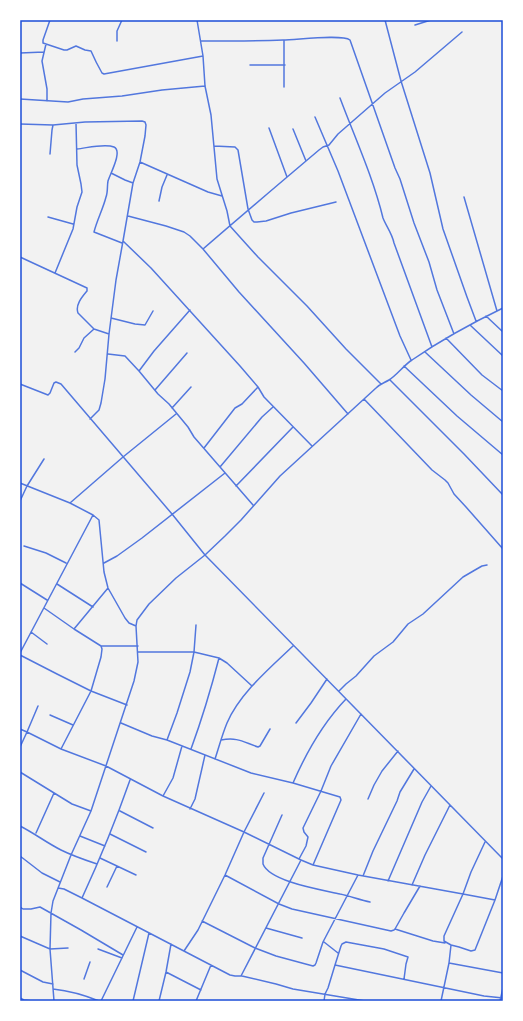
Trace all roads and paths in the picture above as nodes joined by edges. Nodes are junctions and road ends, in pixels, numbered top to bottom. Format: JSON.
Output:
{"nodes":[{"id":1,"x":50,"y":20,"type":"edge"},
{"id":2,"x":122,"y":20,"type":"edge"},
{"id":3,"x":197,"y":20,"type":"edge"},
{"id":4,"x":385,"y":20,"type":"edge"},
{"id":5,"x":431,"y":20,"type":"edge"},
{"id":6,"x":415,"y":25,"type":"dead end"},
{"id":7,"x":462,"y":32,"type":"dead end"},
{"id":8,"x":284,"y":40,"type":"junction"},
{"id":9,"x":117,"y":41,"type":"dead end"},
{"id":10,"x":200,"y":41,"type":"junction"},
{"id":11,"x":46,"y":44,"type":"junction"},
{"id":12,"x":44,"y":52,"type":"junction"},
{"id":13,"x":20,"y":53,"type":"edge"},
{"id":14,"x":203,"y":56,"type":"junction"},
{"id":15,"x":250,"y":65,"type":"dead end"},
{"id":16,"x":284,"y":65,"type":"junction"},
{"id":17,"x":401,"y":81,"type":"junction"},
{"id":18,"x":205,"y":86,"type":"junction"},
{"id":19,"x":284,"y":87,"type":"dead end"},
{"id":20,"x":340,"y":98,"type":"dead end"},
{"id":21,"x":20,"y":99,"type":"edge"},
{"id":22,"x":47,"y":101,"type":"junction"},
{"id":23,"x":372,"y":105,"type":"junction"},
{"id":24,"x":315,"y":117,"type":"dead end"},
{"id":25,"x":76,"y":122,"type":"junction"},
{"id":26,"x":20,"y":124,"type":"edge"},
{"id":27,"x":350,"y":124,"type":"junction"},
{"id":28,"x":53,"y":125,"type":"junction"},
{"id":29,"x":269,"y":128,"type":"dead end"},
{"id":30,"x":293,"y":128,"type":"dead end"},
{"id":31,"x":214,"y":146,"type":"junction"},
{"id":32,"x":327,"y":146,"type":"junction"},
{"id":33,"x":77,"y":149,"type":"junction"},
{"id":34,"x":50,"y":154,"type":"dead end"},
{"id":35,"x":306,"y":161,"type":"junction"},
{"id":36,"x":140,"y":162,"type":"junction"},
{"id":37,"x":111,"y":173,"type":"junction"},
{"id":38,"x":167,"y":174,"type":"junction"},
{"id":39,"x":287,"y":177,"type":"junction"},
{"id":40,"x":133,"y":183,"type":"junction"},
{"id":41,"x":222,"y":196,"type":"junction"},
{"id":42,"x":464,"y":198,"type":"dead end"},
{"id":43,"x":159,"y":201,"type":"dead end"},
{"id":44,"x":336,"y":202,"type":"dead end"},
{"id":45,"x":248,"y":209,"type":"junction"},
{"id":46,"x":127,"y":216,"type":"junction"},
{"id":47,"x":48,"y":217,"type":"dead end"},
{"id":48,"x":74,"y":224,"type":"junction"},
{"id":49,"x":230,"y":226,"type":"junction"},
{"id":50,"x":122,"y":242,"type":"junction"},
{"id":51,"x":203,"y":249,"type":"junction"},
{"id":52,"x":20,"y":257,"type":"edge"},
{"id":53,"x":55,"y":273,"type":"junction"},
{"id":54,"x":503,"y":308,"type":"edge"},
{"id":55,"x":190,"y":310,"type":"junction"},
{"id":56,"x":153,"y":311,"type":"dead end"},
{"id":57,"x":497,"y":311,"type":"junction"},
{"id":58,"x":486,"y":316,"type":"junction"},
{"id":59,"x":111,"y":318,"type":"junction"},
{"id":60,"x":476,"y":321,"type":"junction"},
{"id":61,"x":470,"y":325,"type":"junction"},
{"id":62,"x":94,"y":329,"type":"junction"},
{"id":63,"x":503,"y":332,"type":"edge"},
{"id":64,"x":109,"y":334,"type":"junction"},
{"id":65,"x":454,"y":334,"type":"junction"},
{"id":66,"x":446,"y":338,"type":"junction"},
{"id":67,"x":432,"y":346,"type":"junction"},
{"id":68,"x":75,"y":352,"type":"dead end"},
{"id":69,"x":425,"y":352,"type":"junction"},
{"id":70,"x":187,"y":353,"type":"dead end"},
{"id":71,"x":108,"y":354,"type":"junction"},
{"id":72,"x":503,"y":356,"type":"edge"},
{"id":73,"x":411,"y":360,"type":"junction"},
{"id":74,"x":404,"y":366,"type":"junction"},
{"id":75,"x":139,"y":371,"type":"junction"},
{"id":76,"x":390,"y":380,"type":"junction"},
{"id":77,"x":20,"y":384,"type":"edge"},
{"id":78,"x":381,"y":384,"type":"junction"},
{"id":79,"x":191,"y":387,"type":"dead end"},
{"id":80,"x":258,"y":387,"type":"junction"},
{"id":81,"x":155,"y":390,"type":"junction"},
{"id":82,"x":503,"y":391,"type":"edge"},
{"id":83,"x":364,"y":399,"type":"junction"},
{"id":84,"x":273,"y":406,"type":"junction"},
{"id":85,"x":172,"y":408,"type":"junction"},
{"id":86,"x":176,"y":414,"type":"junction"},
{"id":87,"x":348,"y":414,"type":"junction"},
{"id":88,"x":90,"y":419,"type":"junction"},
{"id":89,"x":503,"y":422,"type":"edge"},
{"id":90,"x":293,"y":427,"type":"junction"},
{"id":91,"x":312,"y":446,"type":"junction"},
{"id":92,"x":204,"y":448,"type":"junction"},
{"id":93,"x":503,"y":455,"type":"edge"},
{"id":94,"x":123,"y":457,"type":"junction"},
{"id":95,"x":44,"y":459,"type":"dead end"},
{"id":96,"x":220,"y":467,"type":"junction"},
{"id":97,"x":225,"y":473,"type":"junction"},
{"id":98,"x":20,"y":483,"type":"edge"},
{"id":99,"x":27,"y":486,"type":"junction"},
{"id":100,"x":236,"y":486,"type":"junction"},
{"id":101,"x":503,"y":495,"type":"edge"},
{"id":102,"x":20,"y":501,"type":"edge"},
{"id":103,"x":70,"y":503,"type":"junction"},
{"id":104,"x":253,"y":506,"type":"junction"},
{"id":105,"x":172,"y":514,"type":"junction"},
{"id":106,"x":93,"y":515,"type":"junction"},
{"id":107,"x":24,"y":546,"type":"dead end"},
{"id":108,"x":503,"y":549,"type":"edge"},
{"id":109,"x":205,"y":555,"type":"junction"},
{"id":110,"x":104,"y":563,"type":"junction"},
{"id":111,"x":67,"y":564,"type":"junction"},
{"id":112,"x":486,"y":566,"type":"dead end"},
{"id":113,"x":20,"y":583,"type":"edge"},
{"id":114,"x":56,"y":584,"type":"junction"},
{"id":115,"x":108,"y":588,"type":"junction"},
{"id":116,"x":48,"y":601,"type":"junction"},
{"id":117,"x":93,"y":607,"type":"junction"},
{"id":118,"x":44,"y":608,"type":"junction"},
{"id":119,"x":196,"y":625,"type":"dead end"},
{"id":120,"x":136,"y":626,"type":"junction"},
{"id":121,"x":74,"y":629,"type":"junction"},
{"id":122,"x":31,"y":632,"type":"junction"},
{"id":123,"x":47,"y":644,"type":"dead end"},
{"id":124,"x":294,"y":645,"type":"junction"},
{"id":125,"x":100,"y":646,"type":"junction"},
{"id":126,"x":138,"y":646,"type":"junction"},
{"id":127,"x":138,"y":652,"type":"junction"},
{"id":128,"x":194,"y":652,"type":"junction"},
{"id":129,"x":20,"y":654,"type":"edge"},
{"id":130,"x":219,"y":658,"type":"junction"},
{"id":131,"x":327,"y":679,"type":"junction"},
{"id":132,"x":252,"y":686,"type":"junction"},
{"id":133,"x":91,"y":691,"type":"junction"},
{"id":134,"x":339,"y":691,"type":"junction"},
{"id":135,"x":346,"y":698,"type":"junction"},
{"id":136,"x":127,"y":705,"type":"junction"},
{"id":137,"x":38,"y":706,"type":"dead end"},
{"id":138,"x":361,"y":714,"type":"junction"},
{"id":139,"x":50,"y":715,"type":"dead end"},
{"id":140,"x":121,"y":723,"type":"junction"},
{"id":141,"x":296,"y":723,"type":"dead end"},
{"id":142,"x":73,"y":725,"type":"junction"},
{"id":143,"x":20,"y":729,"type":"edge"},
{"id":144,"x":270,"y":729,"type":"dead end"},
{"id":145,"x":27,"y":732,"type":"junction"},
{"id":146,"x":167,"y":740,"type":"junction"},
{"id":147,"x":221,"y":740,"type":"junction"},
{"id":148,"x":182,"y":746,"type":"junction"},
{"id":149,"x":20,"y":747,"type":"edge"},
{"id":150,"x":61,"y":749,"type":"junction"},
{"id":151,"x":191,"y":750,"type":"junction"},
{"id":152,"x":398,"y":751,"type":"junction"},
{"id":153,"x":206,"y":755,"type":"junction"},
{"id":154,"x":215,"y":759,"type":"junction"},
{"id":155,"x":106,"y":766,"type":"junction"},
{"id":156,"x":414,"y":769,"type":"junction"},
{"id":157,"x":20,"y":772,"type":"edge"},
{"id":158,"x":131,"y":779,"type":"junction"},
{"id":159,"x":293,"y":783,"type":"junction"},
{"id":160,"x":431,"y":786,"type":"junction"},
{"id":161,"x":321,"y":791,"type":"junction"},
{"id":162,"x":54,"y":793,"type":"junction"},
{"id":163,"x":264,"y":793,"type":"dead end"},
{"id":164,"x":163,"y":796,"type":"junction"},
{"id":165,"x":368,"y":799,"type":"dead end"},
{"id":166,"x":450,"y":805,"type":"junction"},
{"id":167,"x":190,"y":809,"type":"junction"},
{"id":168,"x":91,"y":811,"type":"junction"},
{"id":169,"x":120,"y":811,"type":"junction"},
{"id":170,"x":282,"y":815,"type":"dead end"},
{"id":171,"x":20,"y":826,"type":"edge"},
{"id":172,"x":154,"y":828,"type":"dead end"},
{"id":173,"x":244,"y":832,"type":"junction"},
{"id":174,"x":36,"y":834,"type":"junction"},
{"id":175,"x":110,"y":834,"type":"junction"},
{"id":176,"x":80,"y":836,"type":"junction"},
{"id":177,"x":485,"y":842,"type":"junction"},
{"id":178,"x":268,"y":844,"type":"junction"},
{"id":179,"x":105,"y":846,"type":"junction"},
{"id":180,"x":146,"y":852,"type":"dead end"},
{"id":181,"x":71,"y":855,"type":"junction"},
{"id":182,"x":20,"y":856,"type":"edge"},
{"id":183,"x":100,"y":858,"type":"junction"},
{"id":184,"x":300,"y":859,"type":"junction"},
{"id":185,"x":503,"y":859,"type":"edge"},
{"id":186,"x":97,"y":864,"type":"junction"},
{"id":187,"x":313,"y":865,"type":"junction"},
{"id":188,"x":117,"y":866,"type":"junction"},
{"id":189,"x":136,"y":875,"type":"dead end"},
{"id":190,"x":225,"y":875,"type":"junction"},
{"id":191,"x":358,"y":875,"type":"junction"},
{"id":192,"x":363,"y":876,"type":"junction"},
{"id":193,"x":503,"y":876,"type":"edge"},
{"id":194,"x":388,"y":880,"type":"junction"},
{"id":195,"x":60,"y":882,"type":"junction"},
{"id":196,"x":290,"y":882,"type":"junction"},
{"id":197,"x":412,"y":885,"type":"junction"},
{"id":198,"x":420,"y":886,"type":"junction"},
{"id":199,"x":107,"y":887,"type":"dead end"},
{"id":200,"x":58,"y":888,"type":"junction"},
{"id":201,"x":463,"y":894,"type":"junction"},
{"id":202,"x":348,"y":896,"type":"junction"},
{"id":203,"x":82,"y":898,"type":"junction"},
{"id":204,"x":495,"y":900,"type":"junction"},
{"id":205,"x":370,"y":902,"type":"dead end"},
{"id":206,"x":279,"y":904,"type":"junction"},
{"id":207,"x":20,"y":907,"type":"edge"},
{"id":208,"x":50,"y":913,"type":"junction"},
{"id":209,"x":335,"y":918,"type":"junction"},
{"id":210,"x":202,"y":921,"type":"junction"},
{"id":211,"x":137,"y":927,"type":"junction"},
{"id":212,"x":266,"y":928,"type":"junction"},
{"id":213,"x":396,"y":928,"type":"junction"},
{"id":214,"x":149,"y":933,"type":"junction"},
{"id":215,"x":20,"y":936,"type":"edge"},
{"id":216,"x":302,"y":938,"type":"dead end"},
{"id":217,"x":323,"y":942,"type":"junction"},
{"id":218,"x":171,"y":944,"type":"junction"},
{"id":219,"x":447,"y":944,"type":"junction"},
{"id":220,"x":451,"y":945,"type":"junction"},
{"id":221,"x":50,"y":948,"type":"junction"},
{"id":222,"x":68,"y":948,"type":"dead end"},
{"id":223,"x":256,"y":948,"type":"junction"},
{"id":224,"x":98,"y":949,"type":"dead end"},
{"id":225,"x":184,"y":951,"type":"junction"},
{"id":226,"x":338,"y":953,"type":"junction"},
{"id":227,"x":123,"y":955,"type":"junction"},
{"id":228,"x":122,"y":958,"type":"junction"},
{"id":229,"x":90,"y":962,"type":"dead end"},
{"id":230,"x":449,"y":963,"type":"junction"},
{"id":231,"x":211,"y":965,"type":"junction"},
{"id":232,"x":335,"y":965,"type":"junction"},
{"id":233,"x":20,"y":970,"type":"edge"},
{"id":234,"x":166,"y":972,"type":"junction"},
{"id":235,"x":503,"y":973,"type":"edge"},
{"id":236,"x":241,"y":976,"type":"junction"},
{"id":237,"x":84,"y":979,"type":"dead end"},
{"id":238,"x":404,"y":979,"type":"junction"},
{"id":239,"x":52,"y":984,"type":"junction"},
{"id":240,"x":444,"y":988,"type":"junction"},
{"id":241,"x":503,"y":988,"type":"edge"},
{"id":242,"x":53,"y":989,"type":"junction"},
{"id":243,"x":201,"y":990,"type":"junction"},
{"id":244,"x":325,"y":994,"type":"junction"},
{"id":245,"x":20,"y":998,"type":"edge"},
{"id":246,"x":502,"y":998,"type":"edge"},
{"id":247,"x":33,"y":1001,"type":"edge"},
{"id":248,"x":54,"y":1001,"type":"edge"},
{"id":249,"x":100,"y":1001,"type":"edge"},
{"id":250,"x":133,"y":1001,"type":"edge"},
{"id":251,"x":159,"y":1001,"type":"edge"},
{"id":252,"x":196,"y":1001,"type":"edge"},
{"id":253,"x":324,"y":1001,"type":"edge"},
{"id":254,"x":365,"y":1001,"type":"edge"},
{"id":255,"x":441,"y":1001,"type":"edge"},
{"id":256,"x":500,"y":1001,"type":"edge"}],
"edges":[{"from":1,"to":11,"type":"street"},
{"from":2,"to":9,"type":"street"},
{"from":3,"to":10,"type":"street"},
{"from":4,"to":17,"type":"street"},
{"from":5,"to":6,"type":"street"},
{"from":7,"to":17,"type":"street"},
{"from":8,"to":10,"type":"street"},
{"from":8,"to":16,"type":"street"},
{"from":8,"to":23,"type":"street"},
{"from":10,"to":14,"type":"street"},
{"from":11,"to":12,"type":"street"},
{"from":11,"to":14,"type":"street"},
{"from":12,"to":13,"type":"street"},
{"from":12,"to":22,"type":"street"},
{"from":14,"to":18,"type":"street"},
{"from":15,"to":16,"type":"street"},
{"from":16,"to":19,"type":"street"},
{"from":17,"to":23,"type":"street"},
{"from":17,"to":60,"type":"street"},
{"from":18,"to":22,"type":"street"},
{"from":18,"to":31,"type":"street"},
{"from":20,"to":27,"type":"street"},
{"from":21,"to":22,"type":"street"},
{"from":23,"to":27,"type":"street"},
{"from":23,"to":65,"type":"street"},
{"from":24,"to":32,"type":"street"},
{"from":25,"to":28,"type":"street"},
{"from":25,"to":33,"type":"street"},
{"from":25,"to":36,"type":"street"},
{"from":26,"to":28,"type":"street"},
{"from":27,"to":32,"type":"street"},
{"from":27,"to":67,"type":"street"},
{"from":28,"to":34,"type":"street"},
{"from":29,"to":39,"type":"street"},
{"from":30,"to":35,"type":"street"},
{"from":31,"to":41,"type":"street"},
{"from":31,"to":45,"type":"street"},
{"from":32,"to":35,"type":"street"},
{"from":32,"to":73,"type":"street"},
{"from":33,"to":37,"type":"street"},
{"from":33,"to":48,"type":"street"},
{"from":35,"to":39,"type":"street"},
{"from":36,"to":38,"type":"street"},
{"from":36,"to":40,"type":"street"},
{"from":37,"to":40,"type":"street"},
{"from":37,"to":50,"type":"street"},
{"from":38,"to":41,"type":"street"},
{"from":38,"to":43,"type":"street"},
{"from":39,"to":45,"type":"street"},
{"from":40,"to":46,"type":"street"},
{"from":41,"to":49,"type":"street"},
{"from":42,"to":57,"type":"street"},
{"from":44,"to":45,"type":"street"},
{"from":45,"to":49,"type":"street"},
{"from":46,"to":50,"type":"street"},
{"from":46,"to":51,"type":"street"},
{"from":47,"to":48,"type":"street"},
{"from":48,"to":53,"type":"street"},
{"from":49,"to":51,"type":"street"},
{"from":49,"to":78,"type":"street"},
{"from":50,"to":55,"type":"street"},
{"from":50,"to":59,"type":"street"},
{"from":51,"to":87,"type":"street"},
{"from":52,"to":53,"type":"street"},
{"from":53,"to":62,"type":"street"},
{"from":54,"to":57,"type":"street"},
{"from":55,"to":75,"type":"street"},
{"from":55,"to":80,"type":"street"},
{"from":56,"to":59,"type":"street"},
{"from":57,"to":58,"type":"street"},
{"from":58,"to":60,"type":"street"},
{"from":58,"to":63,"type":"street"},
{"from":59,"to":64,"type":"street"},
{"from":60,"to":61,"type":"street"},
{"from":61,"to":65,"type":"street"},
{"from":61,"to":72,"type":"street"},
{"from":62,"to":64,"type":"street"},
{"from":62,"to":68,"type":"street"},
{"from":64,"to":71,"type":"street"},
{"from":65,"to":66,"type":"street"},
{"from":66,"to":67,"type":"street"},
{"from":66,"to":82,"type":"street"},
{"from":67,"to":69,"type":"street"},
{"from":69,"to":73,"type":"street"},
{"from":69,"to":89,"type":"street"},
{"from":70,"to":81,"type":"street"},
{"from":71,"to":75,"type":"street"},
{"from":71,"to":88,"type":"street"},
{"from":73,"to":74,"type":"street"},
{"from":74,"to":76,"type":"street"},
{"from":74,"to":93,"type":"street"},
{"from":75,"to":81,"type":"street"},
{"from":76,"to":78,"type":"street"},
{"from":76,"to":101,"type":"street"},
{"from":77,"to":88,"type":"street"},
{"from":78,"to":83,"type":"street"},
{"from":79,"to":85,"type":"street"},
{"from":80,"to":84,"type":"street"},
{"from":80,"to":92,"type":"street"},
{"from":81,"to":85,"type":"street"},
{"from":83,"to":87,"type":"street"},
{"from":83,"to":108,"type":"street"},
{"from":84,"to":90,"type":"street"},
{"from":84,"to":96,"type":"street"},
{"from":85,"to":86,"type":"street"},
{"from":86,"to":92,"type":"street"},
{"from":86,"to":94,"type":"street"},
{"from":87,"to":91,"type":"street"},
{"from":88,"to":94,"type":"street"},
{"from":90,"to":91,"type":"street"},
{"from":90,"to":100,"type":"street"},
{"from":91,"to":104,"type":"street"},
{"from":92,"to":96,"type":"street"},
{"from":94,"to":103,"type":"street"},
{"from":94,"to":105,"type":"street"},
{"from":95,"to":99,"type":"street"},
{"from":96,"to":97,"type":"street"},
{"from":97,"to":100,"type":"street"},
{"from":97,"to":105,"type":"street"},
{"from":98,"to":99,"type":"street"},
{"from":99,"to":102,"type":"street"},
{"from":99,"to":103,"type":"street"},
{"from":100,"to":104,"type":"street"},
{"from":103,"to":106,"type":"street"},
{"from":104,"to":109,"type":"street"},
{"from":105,"to":109,"type":"street"},
{"from":105,"to":110,"type":"street"},
{"from":106,"to":110,"type":"street"},
{"from":106,"to":111,"type":"street"},
{"from":107,"to":111,"type":"street"},
{"from":109,"to":120,"type":"street"},
{"from":109,"to":124,"type":"street"},
{"from":110,"to":115,"type":"street"},
{"from":111,"to":114,"type":"street"},
{"from":112,"to":134,"type":"street"},
{"from":113,"to":116,"type":"street"},
{"from":114,"to":116,"type":"street"},
{"from":114,"to":117,"type":"street"},
{"from":115,"to":117,"type":"street"},
{"from":115,"to":120,"type":"street"},
{"from":116,"to":118,"type":"street"},
{"from":117,"to":121,"type":"street"},
{"from":118,"to":121,"type":"street"},
{"from":118,"to":122,"type":"street"},
{"from":119,"to":128,"type":"street"},
{"from":120,"to":126,"type":"street"},
{"from":121,"to":125,"type":"street"},
{"from":122,"to":123,"type":"street"},
{"from":122,"to":129,"type":"street"},
{"from":124,"to":131,"type":"street"},
{"from":124,"to":132,"type":"street"},
{"from":125,"to":126,"type":"street"},
{"from":125,"to":133,"type":"street"},
{"from":126,"to":127,"type":"street"},
{"from":127,"to":128,"type":"street"},
{"from":127,"to":136,"type":"street"},
{"from":128,"to":130,"type":"street"},
{"from":128,"to":146,"type":"street"},
{"from":129,"to":133,"type":"street"},
{"from":130,"to":132,"type":"street"},
{"from":130,"to":151,"type":"street"},
{"from":131,"to":134,"type":"street"},
{"from":131,"to":141,"type":"street"},
{"from":132,"to":147,"type":"street"},
{"from":133,"to":136,"type":"street"},
{"from":133,"to":142,"type":"street"},
{"from":134,"to":135,"type":"street"},
{"from":135,"to":138,"type":"street"},
{"from":135,"to":159,"type":"street"},
{"from":136,"to":140,"type":"street"},
{"from":137,"to":145,"type":"street"},
{"from":138,"to":152,"type":"street"},
{"from":138,"to":161,"type":"street"},
{"from":139,"to":142,"type":"street"},
{"from":140,"to":146,"type":"street"},
{"from":140,"to":155,"type":"street"},
{"from":142,"to":150,"type":"street"},
{"from":143,"to":145,"type":"street"},
{"from":144,"to":147,"type":"street"},
{"from":145,"to":149,"type":"street"},
{"from":145,"to":150,"type":"street"},
{"from":146,"to":148,"type":"street"},
{"from":147,"to":154,"type":"street"},
{"from":148,"to":151,"type":"street"},
{"from":148,"to":164,"type":"street"},
{"from":150,"to":155,"type":"street"},
{"from":151,"to":153,"type":"street"},
{"from":152,"to":156,"type":"street"},
{"from":152,"to":165,"type":"street"},
{"from":153,"to":154,"type":"street"},
{"from":153,"to":167,"type":"street"},
{"from":154,"to":159,"type":"street"},
{"from":155,"to":158,"type":"street"},
{"from":155,"to":168,"type":"street"},
{"from":156,"to":160,"type":"street"},
{"from":156,"to":192,"type":"street"},
{"from":157,"to":162,"type":"street"},
{"from":158,"to":164,"type":"street"},
{"from":158,"to":169,"type":"street"},
{"from":159,"to":161,"type":"street"},
{"from":160,"to":166,"type":"street"},
{"from":160,"to":194,"type":"street"},
{"from":161,"to":184,"type":"street"},
{"from":161,"to":187,"type":"street"},
{"from":162,"to":168,"type":"street"},
{"from":162,"to":174,"type":"street"},
{"from":163,"to":173,"type":"street"},
{"from":164,"to":167,"type":"street"},
{"from":166,"to":177,"type":"street"},
{"from":166,"to":197,"type":"street"},
{"from":167,"to":173,"type":"street"},
{"from":168,"to":176,"type":"street"},
{"from":169,"to":172,"type":"street"},
{"from":169,"to":175,"type":"street"},
{"from":170,"to":178,"type":"street"},
{"from":171,"to":174,"type":"street"},
{"from":173,"to":178,"type":"street"},
{"from":173,"to":190,"type":"street"},
{"from":174,"to":181,"type":"street"},
{"from":175,"to":179,"type":"street"},
{"from":175,"to":180,"type":"street"},
{"from":176,"to":179,"type":"street"},
{"from":176,"to":181,"type":"street"},
{"from":177,"to":185,"type":"street"},
{"from":177,"to":201,"type":"street"},
{"from":178,"to":184,"type":"street"},
{"from":178,"to":196,"type":"street"},
{"from":179,"to":183,"type":"street"},
{"from":181,"to":186,"type":"street"},
{"from":181,"to":195,"type":"street"},
{"from":182,"to":195,"type":"street"},
{"from":183,"to":186,"type":"street"},
{"from":183,"to":188,"type":"street"},
{"from":184,"to":187,"type":"street"},
{"from":184,"to":196,"type":"street"},
{"from":186,"to":203,"type":"street"},
{"from":187,"to":191,"type":"street"},
{"from":188,"to":189,"type":"street"},
{"from":188,"to":199,"type":"street"},
{"from":190,"to":206,"type":"street"},
{"from":190,"to":210,"type":"street"},
{"from":191,"to":192,"type":"street"},
{"from":191,"to":202,"type":"street"},
{"from":192,"to":194,"type":"street"},
{"from":193,"to":204,"type":"street"},
{"from":194,"to":197,"type":"street"},
{"from":195,"to":200,"type":"street"},
{"from":196,"to":202,"type":"street"},
{"from":196,"to":206,"type":"street"},
{"from":197,"to":198,"type":"street"},
{"from":198,"to":201,"type":"street"},
{"from":198,"to":213,"type":"street"},
{"from":200,"to":203,"type":"street"},
{"from":200,"to":208,"type":"street"},
{"from":201,"to":204,"type":"street"},
{"from":201,"to":219,"type":"street"},
{"from":202,"to":205,"type":"street"},
{"from":202,"to":209,"type":"street"},
{"from":203,"to":211,"type":"street"},
{"from":204,"to":220,"type":"street"},
{"from":206,"to":209,"type":"street"},
{"from":206,"to":212,"type":"street"},
{"from":207,"to":208,"type":"street"},
{"from":208,"to":221,"type":"street"},
{"from":208,"to":227,"type":"street"},
{"from":209,"to":213,"type":"street"},
{"from":209,"to":217,"type":"street"},
{"from":210,"to":223,"type":"street"},
{"from":210,"to":225,"type":"street"},
{"from":211,"to":214,"type":"street"},
{"from":211,"to":227,"type":"street"},
{"from":212,"to":216,"type":"street"},
{"from":212,"to":223,"type":"street"},
{"from":213,"to":219,"type":"street"},
{"from":214,"to":218,"type":"street"},
{"from":214,"to":250,"type":"street"},
{"from":215,"to":221,"type":"street"},
{"from":217,"to":223,"type":"street"},
{"from":217,"to":226,"type":"street"},
{"from":218,"to":225,"type":"street"},
{"from":218,"to":234,"type":"street"},
{"from":219,"to":220,"type":"street"},
{"from":220,"to":230,"type":"street"},
{"from":221,"to":222,"type":"street"},
{"from":221,"to":239,"type":"street"},
{"from":223,"to":236,"type":"street"},
{"from":224,"to":228,"type":"street"},
{"from":225,"to":231,"type":"street"},
{"from":226,"to":232,"type":"street"},
{"from":226,"to":238,"type":"street"},
{"from":227,"to":228,"type":"street"},
{"from":228,"to":249,"type":"street"},
{"from":229,"to":237,"type":"street"},
{"from":230,"to":235,"type":"street"},
{"from":230,"to":240,"type":"street"},
{"from":231,"to":236,"type":"street"},
{"from":231,"to":243,"type":"street"},
{"from":232,"to":238,"type":"street"},
{"from":232,"to":244,"type":"street"},
{"from":233,"to":239,"type":"street"},
{"from":234,"to":243,"type":"street"},
{"from":234,"to":251,"type":"street"},
{"from":236,"to":244,"type":"street"},
{"from":238,"to":240,"type":"street"},
{"from":239,"to":242,"type":"street"},
{"from":240,"to":246,"type":"street"},
{"from":240,"to":255,"type":"street"},
{"from":241,"to":246,"type":"street"},
{"from":242,"to":248,"type":"street"},
{"from":242,"to":249,"type":"street"},
{"from":243,"to":252,"type":"street"},
{"from":244,"to":253,"type":"street"},
{"from":244,"to":254,"type":"street"},
{"from":245,"to":247,"type":"street"},
{"from":246,"to":256,"type":"street"}]}
